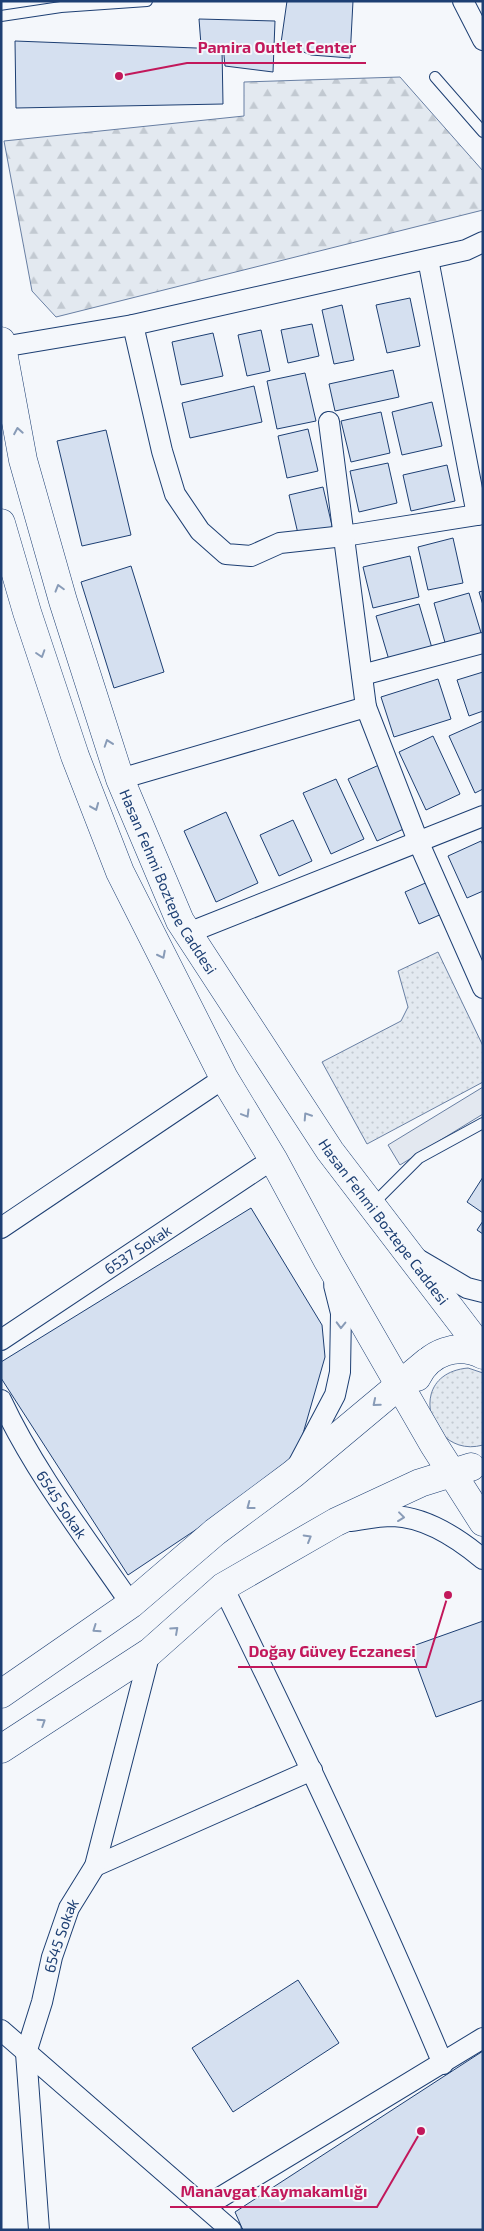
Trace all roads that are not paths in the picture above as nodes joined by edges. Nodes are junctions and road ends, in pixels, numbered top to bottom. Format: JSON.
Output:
{"nodes":[{"id":1,"x":147,"y":1,"type":"edge"},
{"id":2,"x":463,"y":1,"type":"edge"},
{"id":3,"x":1,"y":16,"type":"edge"},
{"id":4,"x":483,"y":40,"type":"edge"},
{"id":5,"x":435,"y":77,"type":"dead end"},
{"id":6,"x":483,"y":132,"type":"edge"},
{"id":7,"x":477,"y":247,"type":"edge"},
{"id":8,"x":428,"y":259,"type":"junction"},
{"id":9,"x":133,"y":325,"type":"junction"},
{"id":10,"x":2,"y":344,"type":"edge"},
{"id":11,"x":329,"y":422,"type":"dead end"},
{"id":12,"x":480,"y":514,"type":"edge"},
{"id":13,"x":1,"y":523,"type":"edge"},
{"id":14,"x":344,"y":536,"type":"junction"},
{"id":15,"x":483,"y":643,"type":"edge"},
{"id":16,"x":362,"y":675,"type":"junction"},
{"id":17,"x":366,"y":707,"type":"junction"},
{"id":18,"x":120,"y":779,"type":"junction"},
{"id":19,"x":483,"y":816,"type":"edge"},
{"id":20,"x":418,"y":841,"type":"junction"},
{"id":21,"x":188,"y":933,"type":"junction"},
{"id":22,"x":483,"y":988,"type":"edge"},
{"id":23,"x":224,"y":1078,"type":"junction"},
{"id":24,"x":483,"y":1123,"type":"edge"},
{"id":25,"x":273,"y":1159,"type":"junction"},
{"id":26,"x":372,"y":1205,"type":"junction"},
{"id":27,"x":1,"y":1228,"type":"edge"},
{"id":28,"x":410,"y":1255,"type":"junction"},
{"id":29,"x":328,"y":1261,"type":"junction"},
{"id":30,"x":483,"y":1292,"type":"edge"},
{"id":31,"x":1,"y":1340,"type":"edge"},
{"id":32,"x":476,"y":1347,"type":"edge"},
{"id":33,"x":427,"y":1362,"type":"junction"},
{"id":34,"x":399,"y":1384,"type":"junction"},
{"id":35,"x":1,"y":1400,"type":"edge"},
{"id":36,"x":420,"y":1422,"type":"junction"},
{"id":37,"x":469,"y":1468,"type":"edge"},
{"id":38,"x":293,"y":1474,"type":"junction"},
{"id":39,"x":336,"y":1522,"type":"junction"},
{"id":40,"x":483,"y":1522,"type":"edge"},
{"id":41,"x":483,"y":1559,"type":"edge"},
{"id":42,"x":223,"y":1587,"type":"junction"},
{"id":43,"x":131,"y":1604,"type":"junction"},
{"id":44,"x":150,"y":1652,"type":"junction"},
{"id":45,"x":1,"y":1694,"type":"edge"},
{"id":46,"x":1,"y":1749,"type":"edge"},
{"id":47,"x":312,"y":1770,"type":"junction"},
{"id":48,"x":95,"y":1866,"type":"junction"},
{"id":49,"x":1,"y":2030,"type":"edge"},
{"id":50,"x":483,"y":2038,"type":"edge"},
{"id":51,"x":26,"y":2052,"type":"junction"},
{"id":52,"x":442,"y":2064,"type":"junction"},
{"id":53,"x":206,"y":2206,"type":"junction"},
{"id":54,"x":40,"y":2230,"type":"edge"},
{"id":55,"x":231,"y":2230,"type":"edge"}],
"edges":[{"from":1,"to":3,"type":"lane"},
{"from":2,"to":4,"type":"street"},
{"from":5,"to":6,"type":"lane"},
{"from":7,"to":8,"type":"street"},
{"from":8,"to":9,"type":"street"},
{"from":8,"to":12,"type":"street"},
{"from":9,"to":10,"type":"street"},
{"from":9,"to":14,"type":"street"},
{"from":18,"to":10,"type":"main road","name":"Hasan Fehmi Boztepe Caddesi","one_way":true},
{"from":11,"to":14,"type":"street"},
{"from":12,"to":14,"type":"street"},
{"from":13,"to":23,"type":"main road","one_way":true},
{"from":14,"to":16,"type":"street"},
{"from":15,"to":16,"type":"street"},
{"from":16,"to":17,"type":"street"},
{"from":17,"to":18,"type":"street"},
{"from":17,"to":20,"type":"street"},
{"from":18,"to":21,"type":"main road","name":"Hasan Fehmi Boztepe Caddesi"},
{"from":19,"to":20,"type":"street"},
{"from":20,"to":21,"type":"street"},
{"from":20,"to":22,"type":"street"},
{"from":26,"to":21,"type":"main road","name":"Hasan Fehmi Boztepe Caddesi","one_way":true},
{"from":23,"to":25,"type":"main road","one_way":true},
{"from":23,"to":27,"type":"street"},
{"from":24,"to":26,"type":"lane"},
{"from":25,"to":29,"type":"main road"},
{"from":25,"to":31,"type":"street","name":"6537 Sokak"},
{"from":26,"to":28,"type":"main road","name":"Hasan Fehmi Boztepe Caddesi"},
{"from":28,"to":30,"type":"street"},
{"from":28,"to":32,"type":"main road","name":"Hasan Fehmi Boztepe Caddesi"},
{"from":29,"to":34,"type":"main road"},
{"from":29,"to":38,"type":"street","one_way":true},
{"from":32,"to":33,"type":"main road"},
{"from":33,"to":34,"type":"main road"},
{"from":33,"to":36,"type":"main road"},
{"from":34,"to":36,"type":"main road"},
{"from":34,"to":38,"type":"main road","one_way":true},
{"from":35,"to":43,"type":"street","name":"6545 Sokak"},
{"from":36,"to":37,"type":"main road"},
{"from":37,"to":39,"type":"main road"},
{"from":37,"to":40,"type":"main road"},
{"from":38,"to":43,"type":"main road","one_way":true},
{"from":39,"to":41,"type":"street","one_way":true},
{"from":42,"to":39,"type":"main road","one_way":true},
{"from":44,"to":42,"type":"main road","one_way":true},
{"from":42,"to":47,"type":"street"},
{"from":43,"to":45,"type":"main road","one_way":true},
{"from":46,"to":44,"type":"main road","one_way":true},
{"from":44,"to":48,"type":"street","name":"6545 Sokak"},
{"from":47,"to":48,"type":"street"},
{"from":47,"to":52,"type":"street"},
{"from":48,"to":51,"type":"street","name":"6545 Sokak"},
{"from":49,"to":51,"type":"street"},
{"from":50,"to":52,"type":"street"},
{"from":51,"to":53,"type":"street"},
{"from":51,"to":54,"type":"street","name":"6545 Sokak"},
{"from":52,"to":53,"type":"street"},
{"from":53,"to":55,"type":"street"}]}
